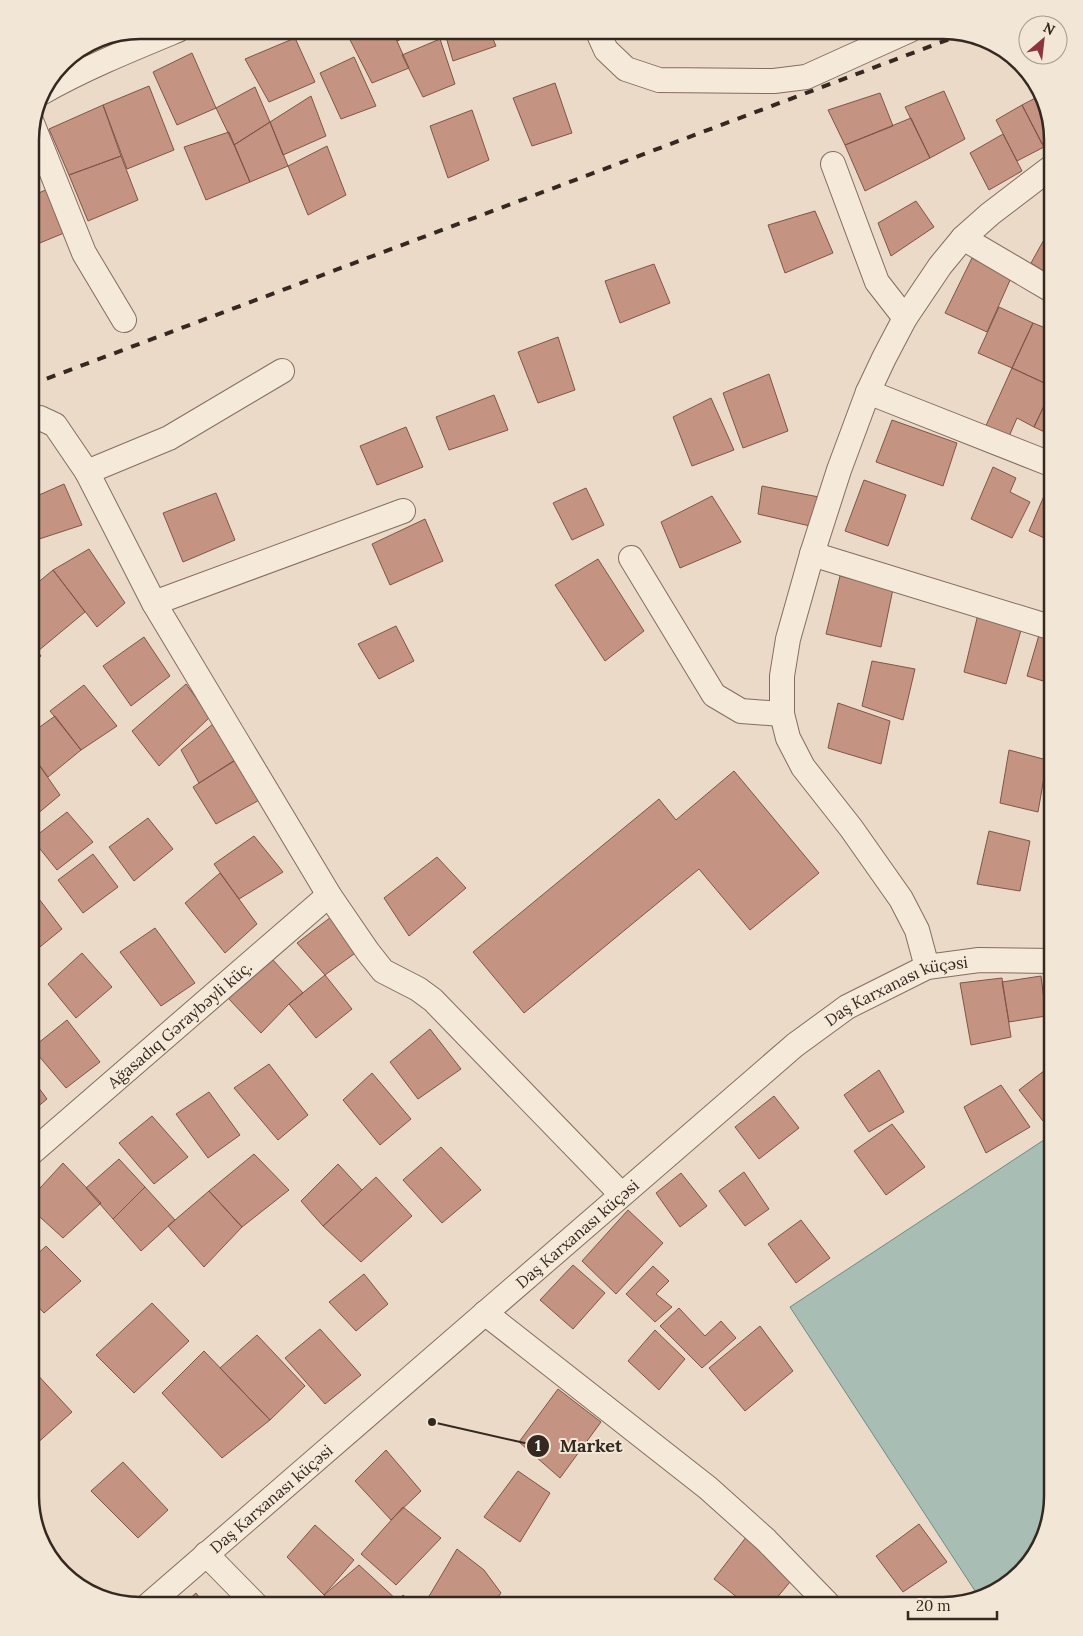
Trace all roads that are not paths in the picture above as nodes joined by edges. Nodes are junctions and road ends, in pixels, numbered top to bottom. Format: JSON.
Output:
{"nodes":[{"id":1,"x":157,"y":39,"type":"edge"},
{"id":2,"x":601,"y":39,"type":"edge"},
{"id":3,"x":890,"y":39,"type":"edge"},
{"id":4,"x":57,"y":81,"type":"edge"},
{"id":5,"x":39,"y":140,"type":"edge"},
{"id":6,"x":833,"y":164,"type":"dead end"},
{"id":7,"x":1044,"y":173,"type":"edge"},
{"id":8,"x":963,"y":238,"type":"junction"},
{"id":9,"x":1044,"y":286,"type":"edge"},
{"id":10,"x":905,"y":318,"type":"junction"},
{"id":11,"x":124,"y":320,"type":"dead end"},
{"id":12,"x":282,"y":372,"type":"dead end"},
{"id":13,"x":868,"y":392,"type":"junction"},
{"id":14,"x":39,"y":418,"type":"edge"},
{"id":15,"x":1044,"y":461,"type":"edge"},
{"id":16,"x":87,"y":472,"type":"junction"},
{"id":17,"x":404,"y":511,"type":"dead end"},
{"id":18,"x":812,"y":554,"type":"junction"},
{"id":19,"x":631,"y":558,"type":"dead end"},
{"id":20,"x":154,"y":603,"type":"junction"},
{"id":21,"x":1044,"y":625,"type":"edge"},
{"id":22,"x":782,"y":714,"type":"junction"},
{"id":23,"x":329,"y":895,"type":"junction"},
{"id":24,"x":1044,"y":961,"type":"edge"},
{"id":25,"x":928,"y":967,"type":"junction"},
{"id":26,"x":39,"y":1146,"type":"edge"},
{"id":27,"x":622,"y":1194,"type":"junction"},
{"id":28,"x":485,"y":1313,"type":"junction"},
{"id":29,"x":206,"y":1554,"type":"junction"},
{"id":30,"x":157,"y":1597,"type":"edge"},
{"id":31,"x":248,"y":1597,"type":"edge"},
{"id":32,"x":821,"y":1597,"type":"edge"}],
"edges":[{"from":1,"to":4,"type":"street"},
{"from":2,"to":3,"type":"street"},
{"from":5,"to":11,"type":"street"},
{"from":6,"to":10,"type":"street"},
{"from":7,"to":8,"type":"street"},
{"from":8,"to":9,"type":"street"},
{"from":8,"to":10,"type":"street"},
{"from":10,"to":13,"type":"street"},
{"from":12,"to":16,"type":"street"},
{"from":13,"to":15,"type":"street"},
{"from":13,"to":18,"type":"street"},
{"from":14,"to":16,"type":"street"},
{"from":16,"to":20,"type":"street"},
{"from":17,"to":20,"type":"street"},
{"from":18,"to":21,"type":"street"},
{"from":18,"to":22,"type":"street"},
{"from":19,"to":22,"type":"street"},
{"from":20,"to":23,"type":"street"},
{"from":22,"to":25,"type":"street"},
{"from":23,"to":26,"type":"street","name":"Ağasadıq Gəraybəyli küç."},
{"from":23,"to":27,"type":"street"},
{"from":24,"to":25,"type":"street","name":"Daş Karxanası küçəsi"},
{"from":25,"to":27,"type":"street","name":"Daş Karxanası küçəsi"},
{"from":27,"to":28,"type":"street","name":"Daş Karxanası küçəsi"},
{"from":28,"to":29,"type":"street","name":"Daş Karxanası küçəsi"},
{"from":28,"to":32,"type":"street"},
{"from":29,"to":30,"type":"street","name":"Daş Karxanası küçəsi"},
{"from":29,"to":31,"type":"street"}]}
